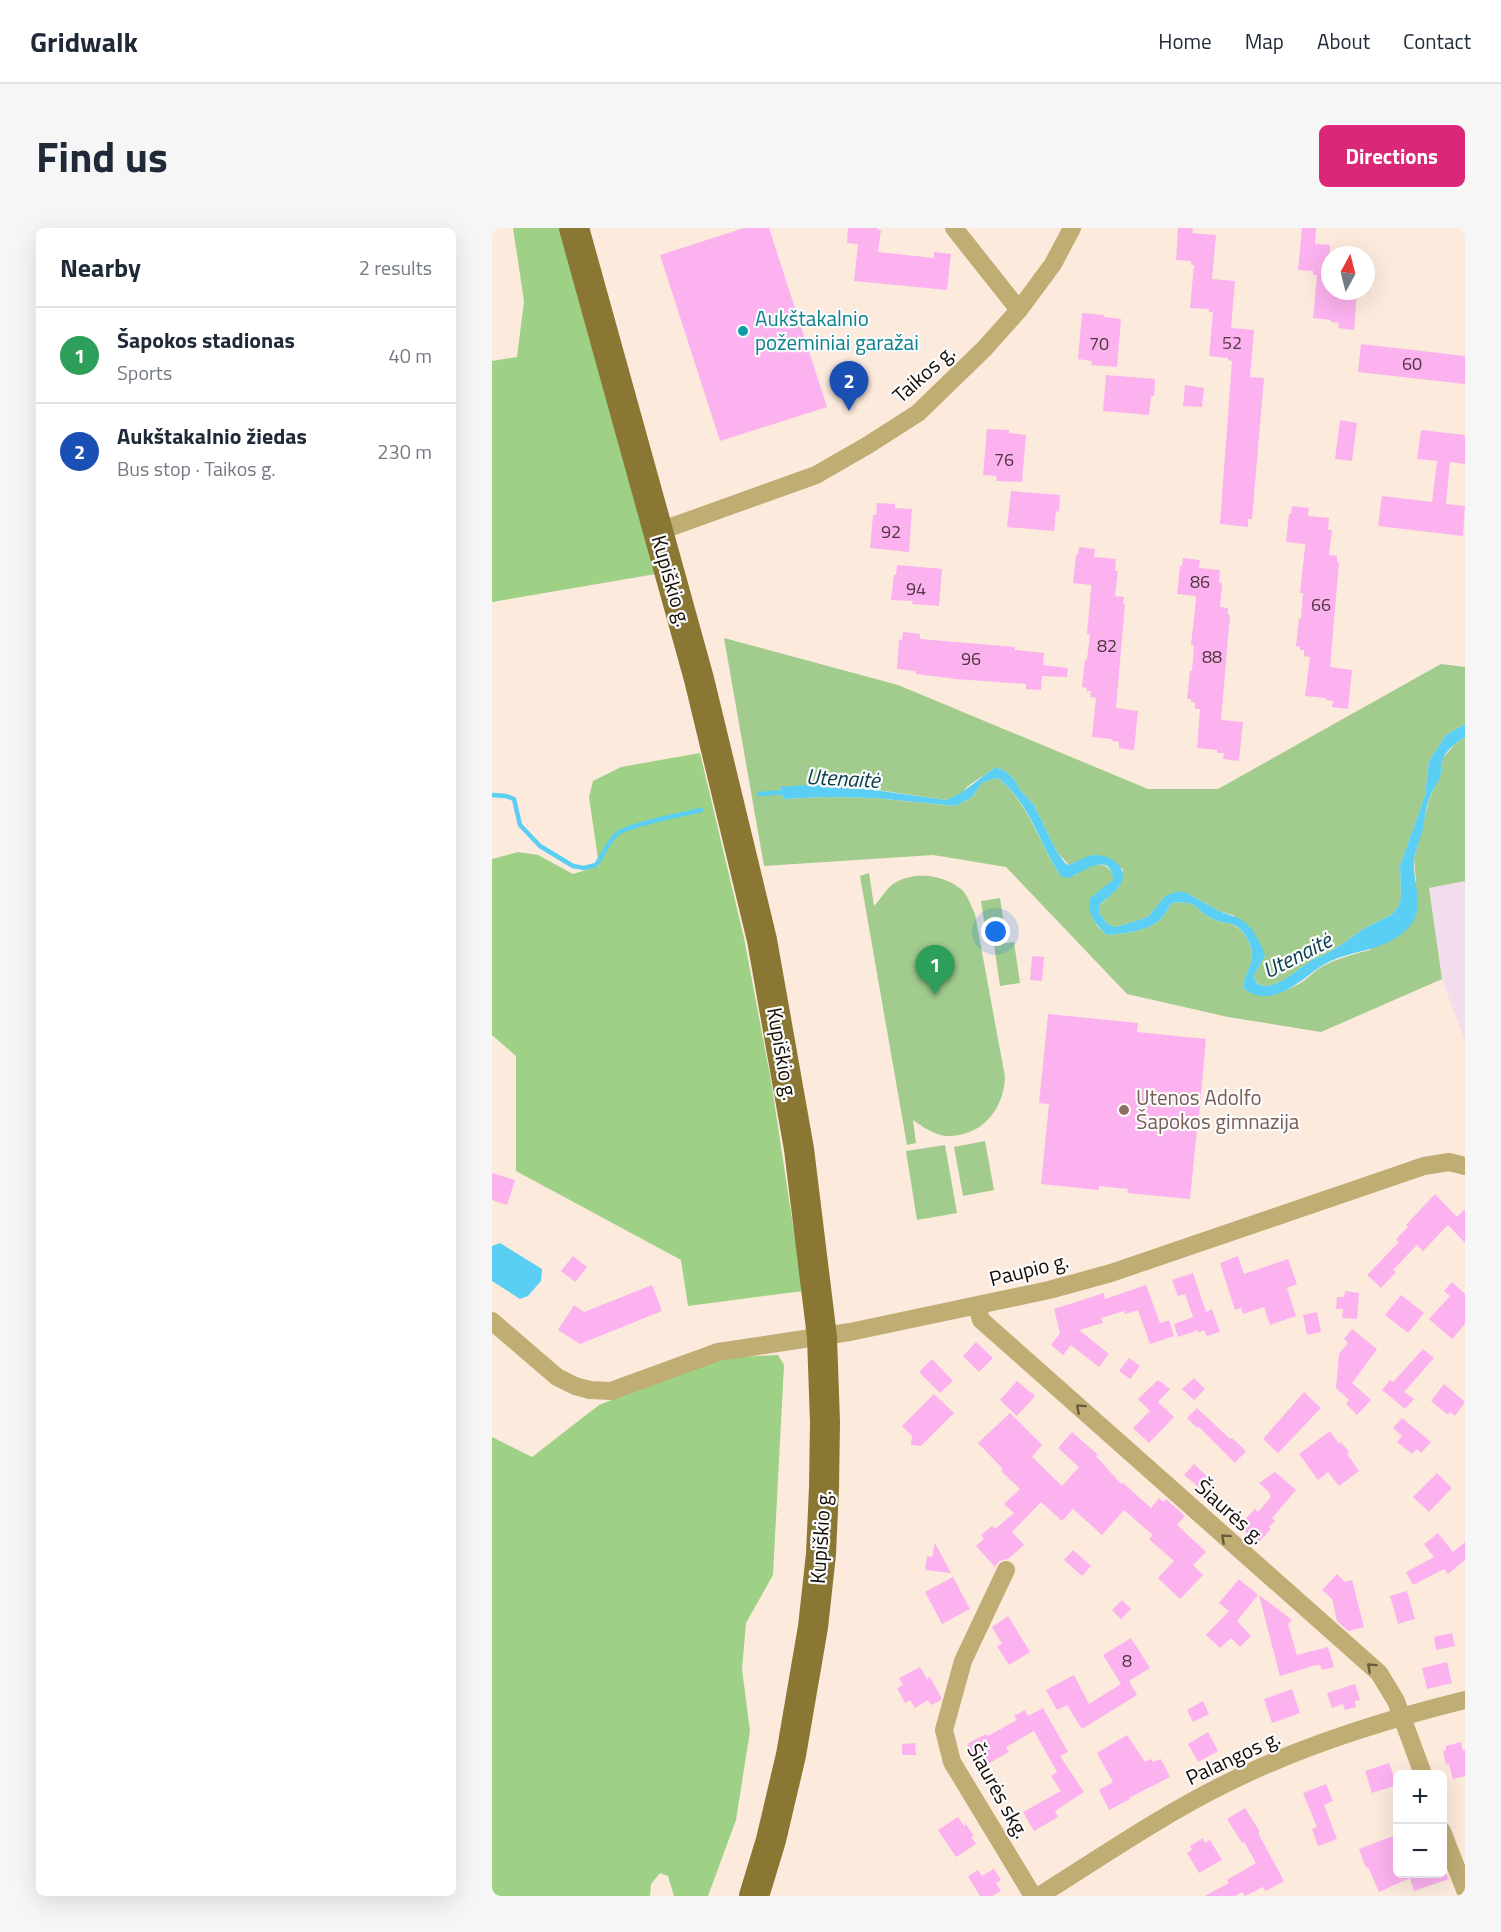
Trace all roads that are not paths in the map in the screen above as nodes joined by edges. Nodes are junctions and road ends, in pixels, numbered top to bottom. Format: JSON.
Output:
{"nodes":[{"id":1,"x":574,"y":228,"type":"edge"},
{"id":2,"x":954,"y":228,"type":"edge"},
{"id":3,"x":1072,"y":228,"type":"edge"},
{"id":4,"x":1018,"y":310,"type":"junction"},
{"id":5,"x":657,"y":532,"type":"junction"},
{"id":6,"x":1457,"y":1164,"type":"edge"},
{"id":7,"x":977,"y":1306,"type":"junction"},
{"id":8,"x":492,"y":1322,"type":"edge"},
{"id":9,"x":822,"y":1337,"type":"junction"},
{"id":10,"x":1006,"y":1570,"type":"dead end"},
{"id":11,"x":1465,"y":1700,"type":"edge"},
{"id":12,"x":1402,"y":1716,"type":"junction"},
{"id":13,"x":1422,"y":1770,"type":"edge"},
{"id":14,"x":1447,"y":1842,"type":"edge"},
{"id":15,"x":1465,"y":1890,"type":"edge"},
{"id":16,"x":754,"y":1896,"type":"edge"},
{"id":17,"x":1033,"y":1896,"type":"edge"},
{"id":18,"x":1039,"y":1896,"type":"edge"}],
"edges":[{"from":1,"to":5,"type":"main road","name":"Kupiškio g."},
{"from":2,"to":4,"type":"street"},
{"from":3,"to":4,"type":"street","name":"Taikos g."},
{"from":4,"to":5,"type":"street","name":"Taikos g."},
{"from":5,"to":9,"type":"main road","name":"Kupiškio g."},
{"from":6,"to":7,"type":"street","name":"Paupio g."},
{"from":7,"to":9,"type":"street","name":"Paupio g."},
{"from":12,"to":7,"type":"street","name":"Šiaurės g.","one_way":true},
{"from":8,"to":9,"type":"street","name":"Paupio g."},
{"from":9,"to":16,"type":"main road","name":"Kupiškio g."},
{"from":10,"to":17,"type":"street","name":"Šiaurės skg."},
{"from":11,"to":12,"type":"street","name":"Palangos g."},
{"from":12,"to":13,"type":"street","name":"Šiaurės g."},
{"from":12,"to":18,"type":"street","name":"Palangos g."},
{"from":14,"to":15,"type":"street"}]}
